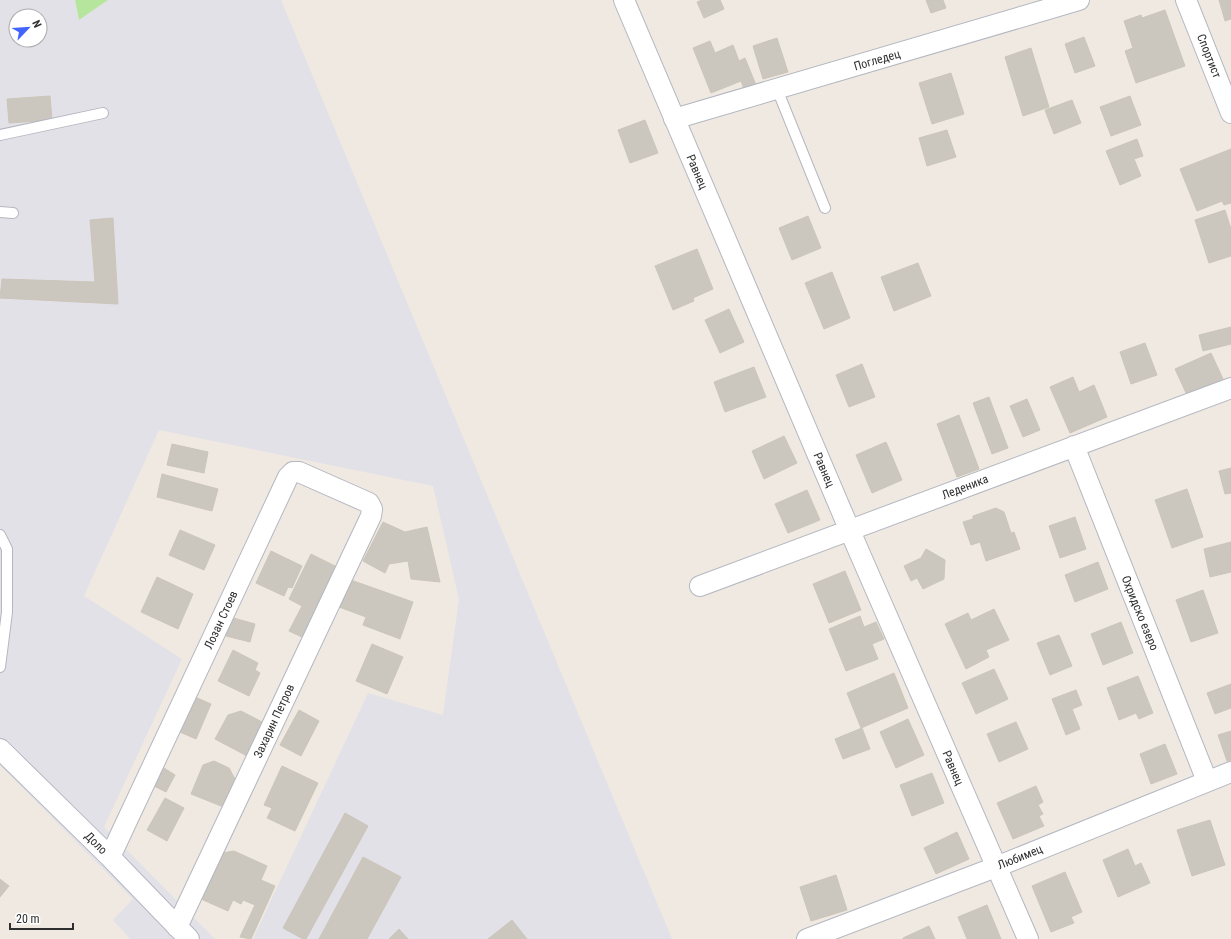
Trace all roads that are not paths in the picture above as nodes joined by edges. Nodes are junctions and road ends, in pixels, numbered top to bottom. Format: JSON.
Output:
{"nodes":[{"id":1,"x":624,"y":0,"type":"edge"},
{"id":2,"x":1079,"y":0,"type":"edge"},
{"id":3,"x":1186,"y":0,"type":"edge"},
{"id":4,"x":777,"y":89,"type":"junction"},
{"id":5,"x":103,"y":113,"type":"dead end"},
{"id":6,"x":1231,"y":113,"type":"edge"},
{"id":7,"x":674,"y":119,"type":"junction"},
{"id":8,"x":0,"y":135,"type":"edge"},
{"id":9,"x":825,"y":208,"type":"dead end"},
{"id":10,"x":0,"y":212,"type":"edge"},
{"id":11,"x":14,"y":213,"type":"dead end"},
{"id":12,"x":1231,"y":388,"type":"edge"},
{"id":13,"x":1074,"y":446,"type":"junction"},
{"id":14,"x":371,"y":516,"type":"joint"},
{"id":15,"x":850,"y":531,"type":"junction"},
{"id":16,"x":0,"y":536,"type":"edge"},
{"id":17,"x":700,"y":586,"type":"dead end"},
{"id":18,"x":0,"y":667,"type":"edge"},
{"id":19,"x":0,"y":749,"type":"edge"},
{"id":20,"x":1231,"y":772,"type":"edge"},
{"id":21,"x":1206,"y":781,"type":"junction"},
{"id":22,"x":110,"y":857,"type":"junction"},
{"id":23,"x":996,"y":867,"type":"junction"},
{"id":24,"x":183,"y":933,"type":"edge"},
{"id":25,"x":808,"y":939,"type":"edge"},
{"id":26,"x":1028,"y":939,"type":"edge"}],
"edges":[{"from":1,"to":7,"type":"street","name":"Равнец"},
{"from":2,"to":4,"type":"street","name":"Погледец"},
{"from":3,"to":6,"type":"street","name":"Спортист"},
{"from":4,"to":7,"type":"street","name":"Погледец"},
{"from":4,"to":9,"type":"lane"},
{"from":5,"to":8,"type":"lane"},
{"from":7,"to":15,"type":"street","name":"Равнец"},
{"from":10,"to":11,"type":"lane"},
{"from":12,"to":13,"type":"street","name":"Леденика"},
{"from":13,"to":15,"type":"street","name":"Леденика"},
{"from":13,"to":21,"type":"street","name":"Охридско езеро"},
{"from":14,"to":22,"type":"street","name":"Лозан Стоев"},
{"from":14,"to":24,"type":"street","name":"Захарин Петров"},
{"from":15,"to":17,"type":"street","name":"Леденика"},
{"from":15,"to":23,"type":"street","name":"Равнец"},
{"from":16,"to":18,"type":"lane"},
{"from":19,"to":22,"type":"street","name":"Доло"},
{"from":20,"to":21,"type":"street","name":"Любимец"},
{"from":21,"to":23,"type":"street","name":"Любимец"},
{"from":22,"to":24,"type":"street","name":"Доло"},
{"from":23,"to":25,"type":"street","name":"Любимец"},
{"from":23,"to":26,"type":"street","name":"Равнец"}]}
